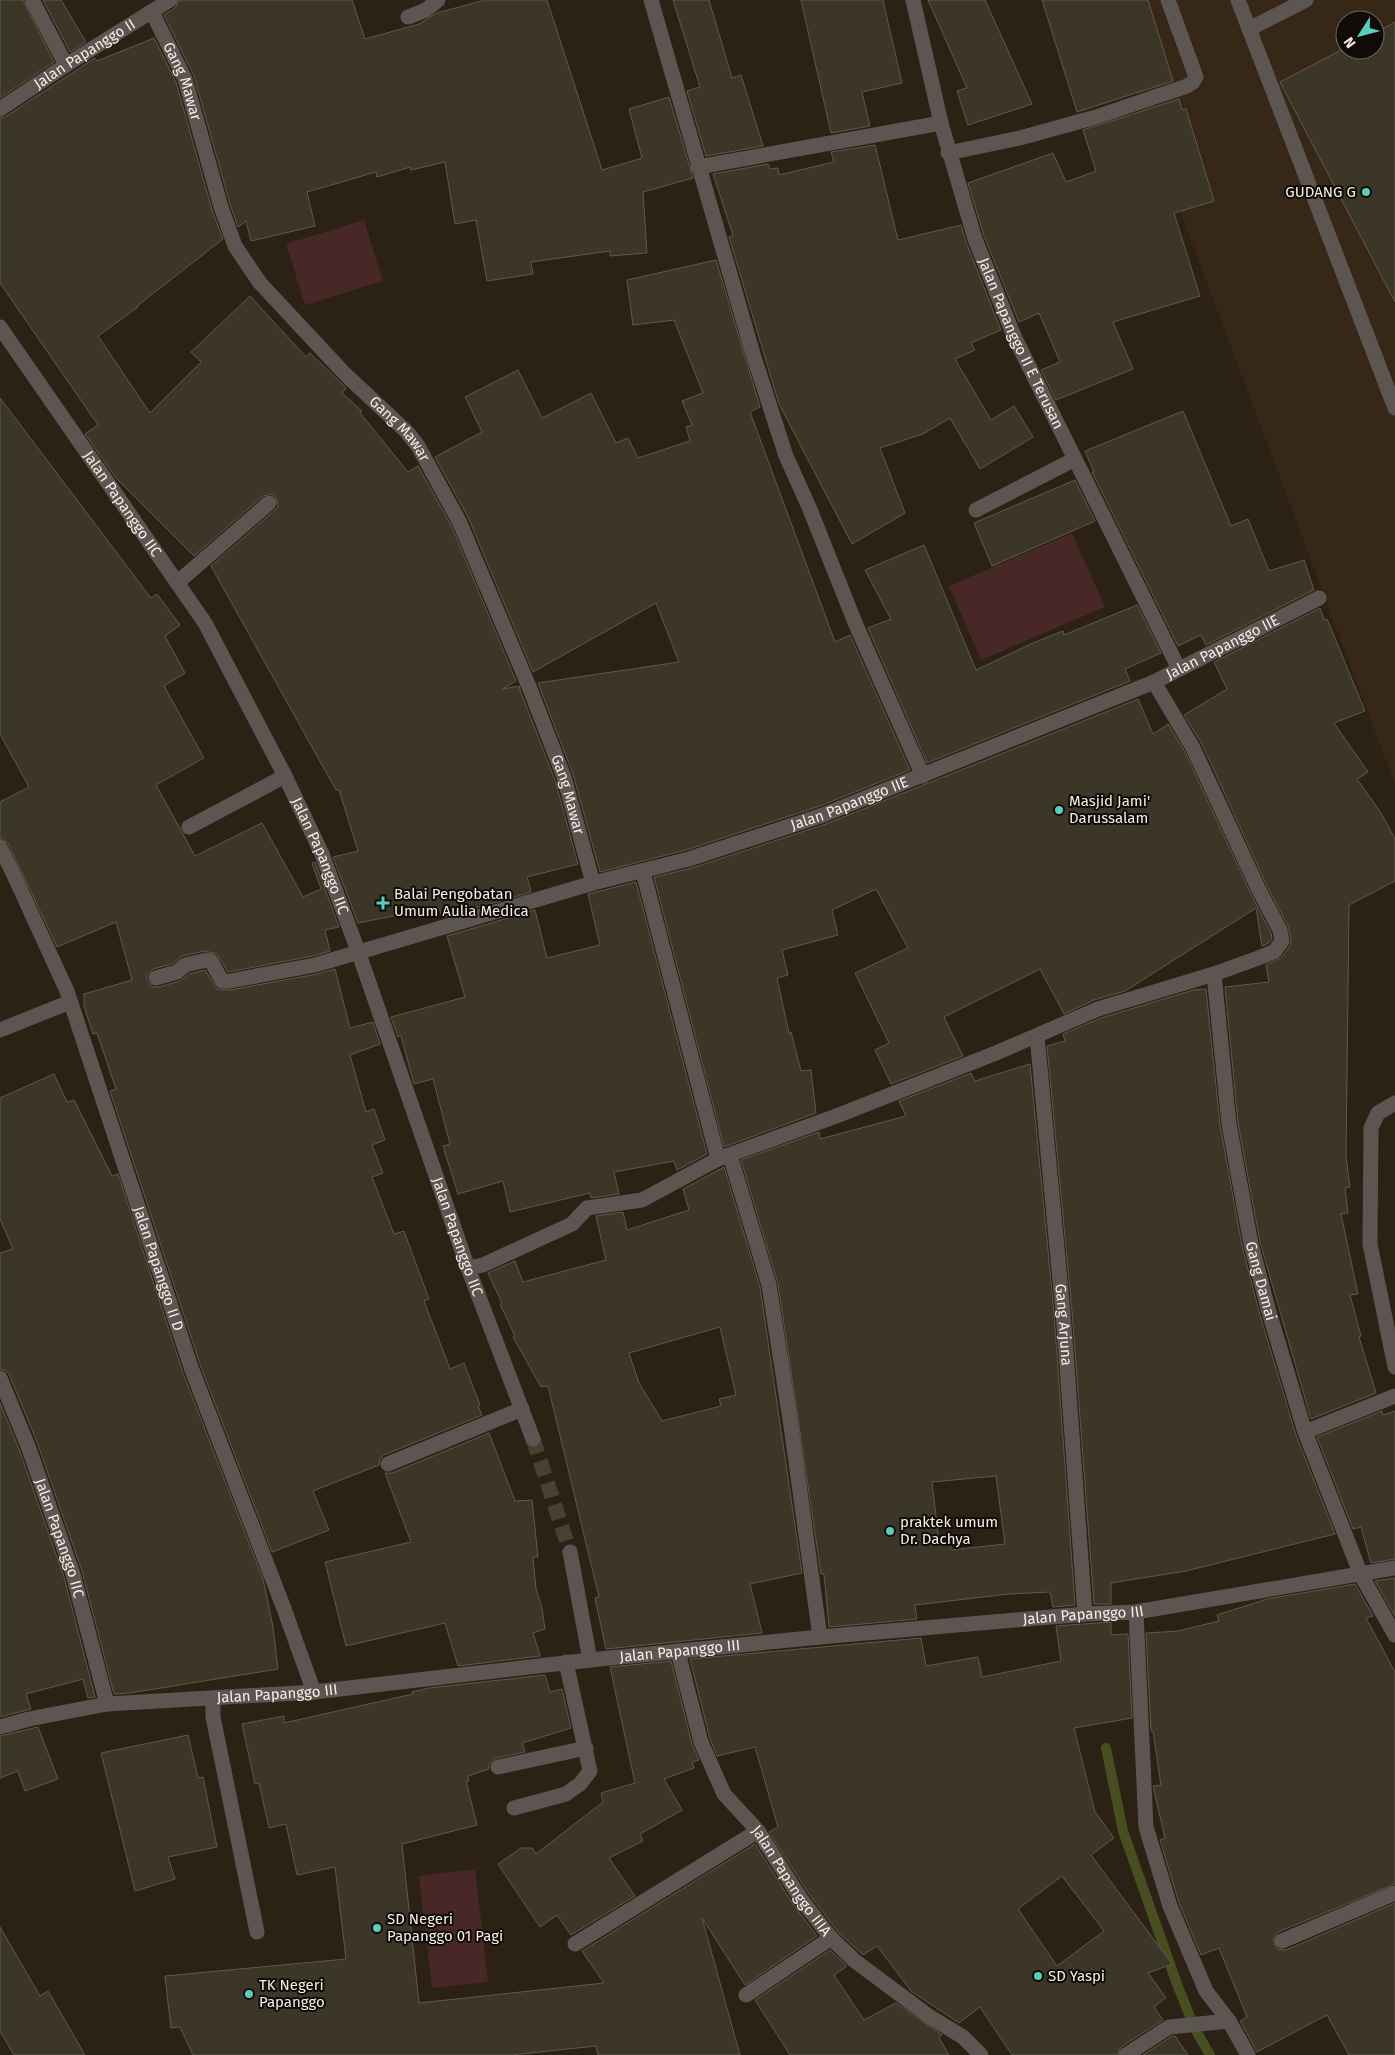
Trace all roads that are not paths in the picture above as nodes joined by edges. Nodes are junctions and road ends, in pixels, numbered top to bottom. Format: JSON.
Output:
{"nodes":[{"id":1,"x":32,"y":0,"type":"edge"},
{"id":2,"x":170,"y":0,"type":"edge"},
{"id":3,"x":438,"y":0,"type":"edge"},
{"id":4,"x":651,"y":0,"type":"edge"},
{"id":5,"x":913,"y":0,"type":"edge"},
{"id":6,"x":1168,"y":0,"type":"edge"},
{"id":7,"x":1238,"y":0,"type":"edge"},
{"id":8,"x":1306,"y":0,"type":"edge"},
{"id":9,"x":152,"y":12,"type":"junction"},
{"id":10,"x":408,"y":17,"type":"dead end"},
{"id":11,"x":1249,"y":29,"type":"junction"},
{"id":12,"x":66,"y":65,"type":"junction"},
{"id":13,"x":0,"y":109,"type":"edge"},
{"id":14,"x":940,"y":123,"type":"junction"},
{"id":15,"x":948,"y":153,"type":"junction"},
{"id":16,"x":698,"y":167,"type":"junction"},
{"id":17,"x":0,"y":326,"type":"edge"},
{"id":18,"x":1395,"y":408,"type":"edge"},
{"id":19,"x":1075,"y":458,"type":"junction"},
{"id":20,"x":269,"y":503,"type":"dead end"},
{"id":21,"x":976,"y":510,"type":"dead end"},
{"id":22,"x":177,"y":583,"type":"junction"},
{"id":23,"x":1319,"y":598,"type":"dead end"},
{"id":24,"x":1179,"y":669,"type":"junction"},
{"id":25,"x":1154,"y":682,"type":"junction"},
{"id":26,"x":285,"y":776,"type":"junction"},
{"id":27,"x":923,"y":776,"type":"junction"},
{"id":28,"x":189,"y":826,"type":"dead end"},
{"id":29,"x":0,"y":847,"type":"edge"},
{"id":30,"x":643,"y":872,"type":"junction"},
{"id":31,"x":592,"y":883,"type":"junction"},
{"id":32,"x":358,"y":951,"type":"junction"},
{"id":33,"x":1214,"y":974,"type":"junction"},
{"id":34,"x":156,"y":978,"type":"dead end"},
{"id":35,"x":70,"y":1002,"type":"junction"},
{"id":36,"x":0,"y":1030,"type":"edge"},
{"id":37,"x":1037,"y":1036,"type":"junction"},
{"id":38,"x":1395,"y":1103,"type":"edge"},
{"id":39,"x":724,"y":1157,"type":"junction"},
{"id":40,"x":468,"y":1268,"type":"junction"},
{"id":41,"x":1395,"y":1367,"type":"edge"},
{"id":42,"x":0,"y":1378,"type":"edge"},
{"id":43,"x":1395,"y":1396,"type":"edge"},
{"id":44,"x":522,"y":1409,"type":"junction"},
{"id":45,"x":1305,"y":1432,"type":"junction"},
{"id":46,"x":533,"y":1439,"type":"tunnel mouth"},
{"id":47,"x":388,"y":1464,"type":"dead end"},
{"id":48,"x":570,"y":1552,"type":"tunnel mouth"},
{"id":49,"x":1395,"y":1568,"type":"edge"},
{"id":50,"x":1360,"y":1575,"type":"junction"},
{"id":51,"x":1136,"y":1612,"type":"junction"},
{"id":52,"x":1085,"y":1614,"type":"junction"},
{"id":53,"x":1395,"y":1635,"type":"edge"},
{"id":54,"x":820,"y":1637,"type":"junction"},
{"id":55,"x":678,"y":1652,"type":"junction"},
{"id":56,"x":590,"y":1660,"type":"junction"},
{"id":57,"x":566,"y":1662,"type":"junction"},
{"id":58,"x":314,"y":1692,"type":"junction"},
{"id":59,"x":212,"y":1698,"type":"junction"},
{"id":60,"x":107,"y":1704,"type":"junction"},
{"id":61,"x":0,"y":1727,"type":"edge"},
{"id":62,"x":586,"y":1748,"type":"junction"},
{"id":63,"x":498,"y":1767,"type":"dead end"},
{"id":64,"x":514,"y":1808,"type":"dead end"},
{"id":65,"x":758,"y":1831,"type":"junction"},
{"id":66,"x":1395,"y":1893,"type":"edge"},
{"id":67,"x":257,"y":1932,"type":"dead end"},
{"id":68,"x":831,"y":1938,"type":"junction"},
{"id":69,"x":1282,"y":1941,"type":"dead end"},
{"id":70,"x":576,"y":1944,"type":"dead end"},
{"id":71,"x":746,"y":1995,"type":"dead end"},
{"id":72,"x":1226,"y":2021,"type":"junction"},
{"id":73,"x":981,"y":2055,"type":"edge"},
{"id":74,"x":1126,"y":2055,"type":"edge"},
{"id":75,"x":1248,"y":2055,"type":"edge"}],
"edges":[{"from":1,"to":12,"type":"street"},
{"from":2,"to":9,"type":"street","name":"Jalan Papanggo II"},
{"from":3,"to":10,"type":"street"},
{"from":4,"to":16,"type":"street"},
{"from":5,"to":14,"type":"street","name":"Jalan Papanggo II E Terusan"},
{"from":6,"to":15,"type":"street"},
{"from":7,"to":11,"type":"street"},
{"from":8,"to":11,"type":"street"},
{"from":9,"to":12,"type":"street","name":"Jalan Papanggo II"},
{"from":9,"to":31,"type":"street","name":"Gang Mawar"},
{"from":11,"to":18,"type":"street"},
{"from":12,"to":13,"type":"street","name":"Jalan Papanggo II"},
{"from":14,"to":15,"type":"street","name":"Jalan Papanggo II E Terusan"},
{"from":14,"to":16,"type":"street"},
{"from":15,"to":19,"type":"street","name":"Jalan Papanggo II E Terusan"},
{"from":16,"to":27,"type":"street"},
{"from":17,"to":22,"type":"street","name":"Jalan Papanggo IIC"},
{"from":19,"to":21,"type":"street"},
{"from":19,"to":24,"type":"street","name":"Jalan Papanggo II E Terusan"},
{"from":20,"to":22,"type":"street"},
{"from":22,"to":26,"type":"street","name":"Jalan Papanggo IIC"},
{"from":23,"to":24,"type":"street","name":"Jalan Papanggo IIE"},
{"from":24,"to":25,"type":"street","name":"Jalan Papanggo IIE"},
{"from":25,"to":27,"type":"street","name":"Jalan Papanggo IIE"},
{"from":25,"to":33,"type":"street"},
{"from":26,"to":28,"type":"street"},
{"from":26,"to":32,"type":"street","name":"Jalan Papanggo IIC"},
{"from":27,"to":30,"type":"street","name":"Jalan Papanggo IIE"},
{"from":29,"to":35,"type":"street","name":"Jalan Papanggo II D"},
{"from":30,"to":31,"type":"street","name":"Jalan Papanggo IIE"},
{"from":30,"to":39,"type":"street"},
{"from":31,"to":32,"type":"street","name":"Jalan Papanggo IIE"},
{"from":32,"to":34,"type":"street","name":"Jalan Papanggo IIE"},
{"from":32,"to":40,"type":"street","name":"Jalan Papanggo IIC"},
{"from":33,"to":37,"type":"street"},
{"from":33,"to":45,"type":"street","name":"Gang Damai"},
{"from":35,"to":36,"type":"street"},
{"from":35,"to":58,"type":"street","name":"Jalan Papanggo II D"},
{"from":37,"to":39,"type":"street"},
{"from":37,"to":52,"type":"street","name":"Gang Arjuna"},
{"from":38,"to":41,"type":"street"},
{"from":39,"to":40,"type":"street"},
{"from":39,"to":54,"type":"street"},
{"from":40,"to":44,"type":"street","name":"Jalan Papanggo IIC"},
{"from":42,"to":60,"type":"street","name":"Jalan Papanggo IIC"},
{"from":43,"to":45,"type":"street"},
{"from":44,"to":46,"type":"street","name":"Jalan Papanggo IIC"},
{"from":44,"to":47,"type":"street"},
{"from":45,"to":50,"type":"street","name":"Gang Damai"},
{"from":48,"to":56,"type":"street"},
{"from":49,"to":50,"type":"street","name":"Jalan Papanggo III"},
{"from":50,"to":51,"type":"street","name":"Jalan Papanggo III"},
{"from":50,"to":53,"type":"street"},
{"from":51,"to":52,"type":"street","name":"Jalan Papanggo III"},
{"from":51,"to":72,"type":"street"},
{"from":52,"to":54,"type":"street","name":"Jalan Papanggo III"},
{"from":54,"to":55,"type":"street","name":"Jalan Papanggo III"},
{"from":55,"to":56,"type":"street","name":"Jalan Papanggo III"},
{"from":55,"to":65,"type":"street","name":"Jalan Papanggo IIIA"},
{"from":56,"to":57,"type":"street","name":"Jalan Papanggo III"},
{"from":57,"to":58,"type":"street","name":"Jalan Papanggo III"},
{"from":57,"to":62,"type":"street"},
{"from":58,"to":59,"type":"street","name":"Jalan Papanggo III"},
{"from":59,"to":60,"type":"street","name":"Jalan Papanggo III"},
{"from":59,"to":67,"type":"street"},
{"from":60,"to":61,"type":"street","name":"Jalan Papanggo III"},
{"from":62,"to":63,"type":"street"},
{"from":62,"to":64,"type":"street"},
{"from":65,"to":68,"type":"street","name":"Jalan Papanggo IIIA"},
{"from":65,"to":70,"type":"street"},
{"from":66,"to":69,"type":"street"},
{"from":68,"to":71,"type":"street"},
{"from":68,"to":73,"type":"street","name":"Jalan Papanggo IIIA"},
{"from":72,"to":74,"type":"street"},
{"from":72,"to":75,"type":"street"}]}
